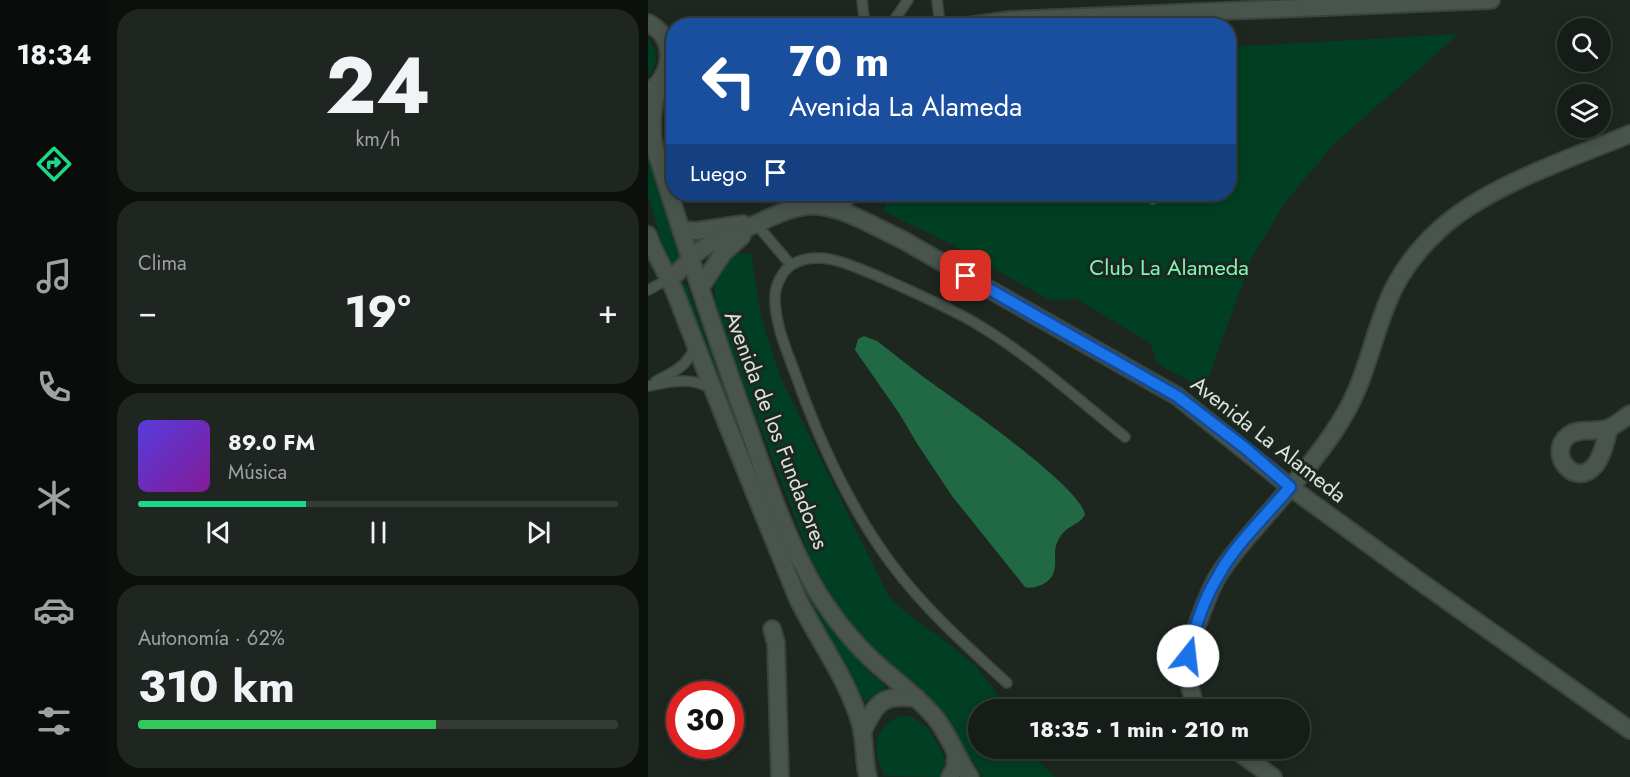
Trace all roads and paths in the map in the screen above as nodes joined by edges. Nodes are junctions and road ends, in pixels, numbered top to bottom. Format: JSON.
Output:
{"nodes":[{"id":1,"x":862,"y":0,"type":"edge"},
{"id":2,"x":908,"y":0,"type":"edge"},
{"id":3,"x":937,"y":0,"type":"edge"},
{"id":4,"x":1491,"y":0,"type":"edge"},
{"id":5,"x":864,"y":18,"type":"edge"},
{"id":6,"x":896,"y":18,"type":"edge"},
{"id":7,"x":939,"y":18,"type":"edge"},
{"id":8,"x":1058,"y":18,"type":"edge"},
{"id":9,"x":651,"y":23,"type":"edge"},
{"id":10,"x":666,"y":29,"type":"edge"},
{"id":11,"x":666,"y":43,"type":"edge"},
{"id":12,"x":666,"y":71,"type":"edge"},
{"id":13,"x":654,"y":88,"type":"edge"},
{"id":14,"x":1630,"y":134,"type":"edge"},
{"id":15,"x":666,"y":179,"type":"edge"},
{"id":16,"x":672,"y":201,"type":"edge"},
{"id":17,"x":843,"y":201,"type":"edge"},
{"id":18,"x":836,"y":209,"type":"junction"},
{"id":19,"x":756,"y":224,"type":"junction"},
{"id":20,"x":681,"y":230,"type":"junction"},
{"id":21,"x":648,"y":235,"type":"edge"},
{"id":22,"x":691,"y":259,"type":"junction"},
{"id":23,"x":791,"y":265,"type":"junction"},
{"id":24,"x":669,"y":279,"type":"junction"},
{"id":25,"x":700,"y":288,"type":"junction"},
{"id":26,"x":648,"y":290,"type":"edge"},
{"id":27,"x":695,"y":345,"type":"junction"},
{"id":28,"x":648,"y":385,"type":"edge"},
{"id":29,"x":712,"y":389,"type":"junction"},
{"id":30,"x":1630,"y":414,"type":"edge"},
{"id":31,"x":1609,"y":428,"type":"dead end"},
{"id":32,"x":1125,"y":437,"type":"dead end"},
{"id":33,"x":1290,"y":487,"type":"junction"},
{"id":34,"x":772,"y":629,"type":"dead end"},
{"id":35,"x":1007,"y":682,"type":"dead end"},
{"id":36,"x":916,"y":698,"type":"junction"},
{"id":37,"x":1192,"y":699,"type":"edge"},
{"id":38,"x":1630,"y":730,"type":"edge"},
{"id":39,"x":862,"y":733,"type":"junction"},
{"id":40,"x":956,"y":752,"type":"junction"},
{"id":41,"x":1249,"y":759,"type":"edge"},
{"id":42,"x":780,"y":777,"type":"edge"},
{"id":43,"x":868,"y":777,"type":"edge"},
{"id":44,"x":950,"y":777,"type":"edge"},
{"id":45,"x":970,"y":777,"type":"edge"},
{"id":46,"x":1274,"y":777,"type":"edge"}],
"edges":[{"from":1,"to":5,"type":"lane"},
{"from":2,"to":6,"type":"lane"},
{"from":3,"to":7,"type":"lane"},
{"from":4,"to":8,"type":"street"},
{"from":9,"to":10,"type":"street"},
{"from":9,"to":11,"type":"street"},
{"from":12,"to":13,"type":"street","name":"Avenida de los Fundadores"},
{"from":13,"to":15,"type":"street","name":"Avenida de los Fundadores"},
{"from":14,"to":33,"type":"street"},
{"from":16,"to":20,"type":"street","name":"Avenida de los Fundadores"},
{"from":17,"to":18,"type":"street"},
{"from":18,"to":19,"type":"street","name":"Avenida La Alameda"},
{"from":18,"to":33,"type":"street","name":"Avenida La Alameda"},
{"from":19,"to":20,"type":"street","name":"Avenida La Alameda"},
{"from":19,"to":22,"type":"street","name":"Avenida La Alameda"},
{"from":19,"to":23,"type":"lane"},
{"from":19,"to":25,"type":"street","name":"Avenida La Alameda"},
{"from":20,"to":22,"type":"street","name":"Avenida de los Fundadores"},
{"from":21,"to":24,"type":"street","name":"Avenida de los Fundadores"},
{"from":22,"to":24,"type":"street","name":"Avenida La Alameda"},
{"from":22,"to":25,"type":"street","name":"Avenida de los Fundadores"},
{"from":23,"to":32,"type":"lane"},
{"from":23,"to":35,"type":"lane"},
{"from":24,"to":26,"type":"lane"},
{"from":24,"to":27,"type":"street","name":"Avenida de los Fundadores"},
{"from":25,"to":36,"type":"street","name":"Avenida de los Fundadores"},
{"from":27,"to":28,"type":"lane"},
{"from":27,"to":29,"type":"street","name":"Avenida de los Fundadores"},
{"from":28,"to":29,"type":"lane"},
{"from":29,"to":39,"type":"street","name":"Avenida de los Fundadores"},
{"from":30,"to":31,"type":"street"},
{"from":33,"to":37,"type":"street"},
{"from":33,"to":38,"type":"street","name":"Avenida La Alameda"},
{"from":34,"to":42,"type":"street"},
{"from":36,"to":39,"type":"street"},
{"from":36,"to":40,"type":"street","name":"Avenida de los Fundadores"},
{"from":39,"to":43,"type":"street","name":"Avenida de los Fundadores"},
{"from":40,"to":44,"type":"street"},
{"from":40,"to":45,"type":"street","name":"Avenida de los Fundadores"},
{"from":41,"to":46,"type":"street"}]}
